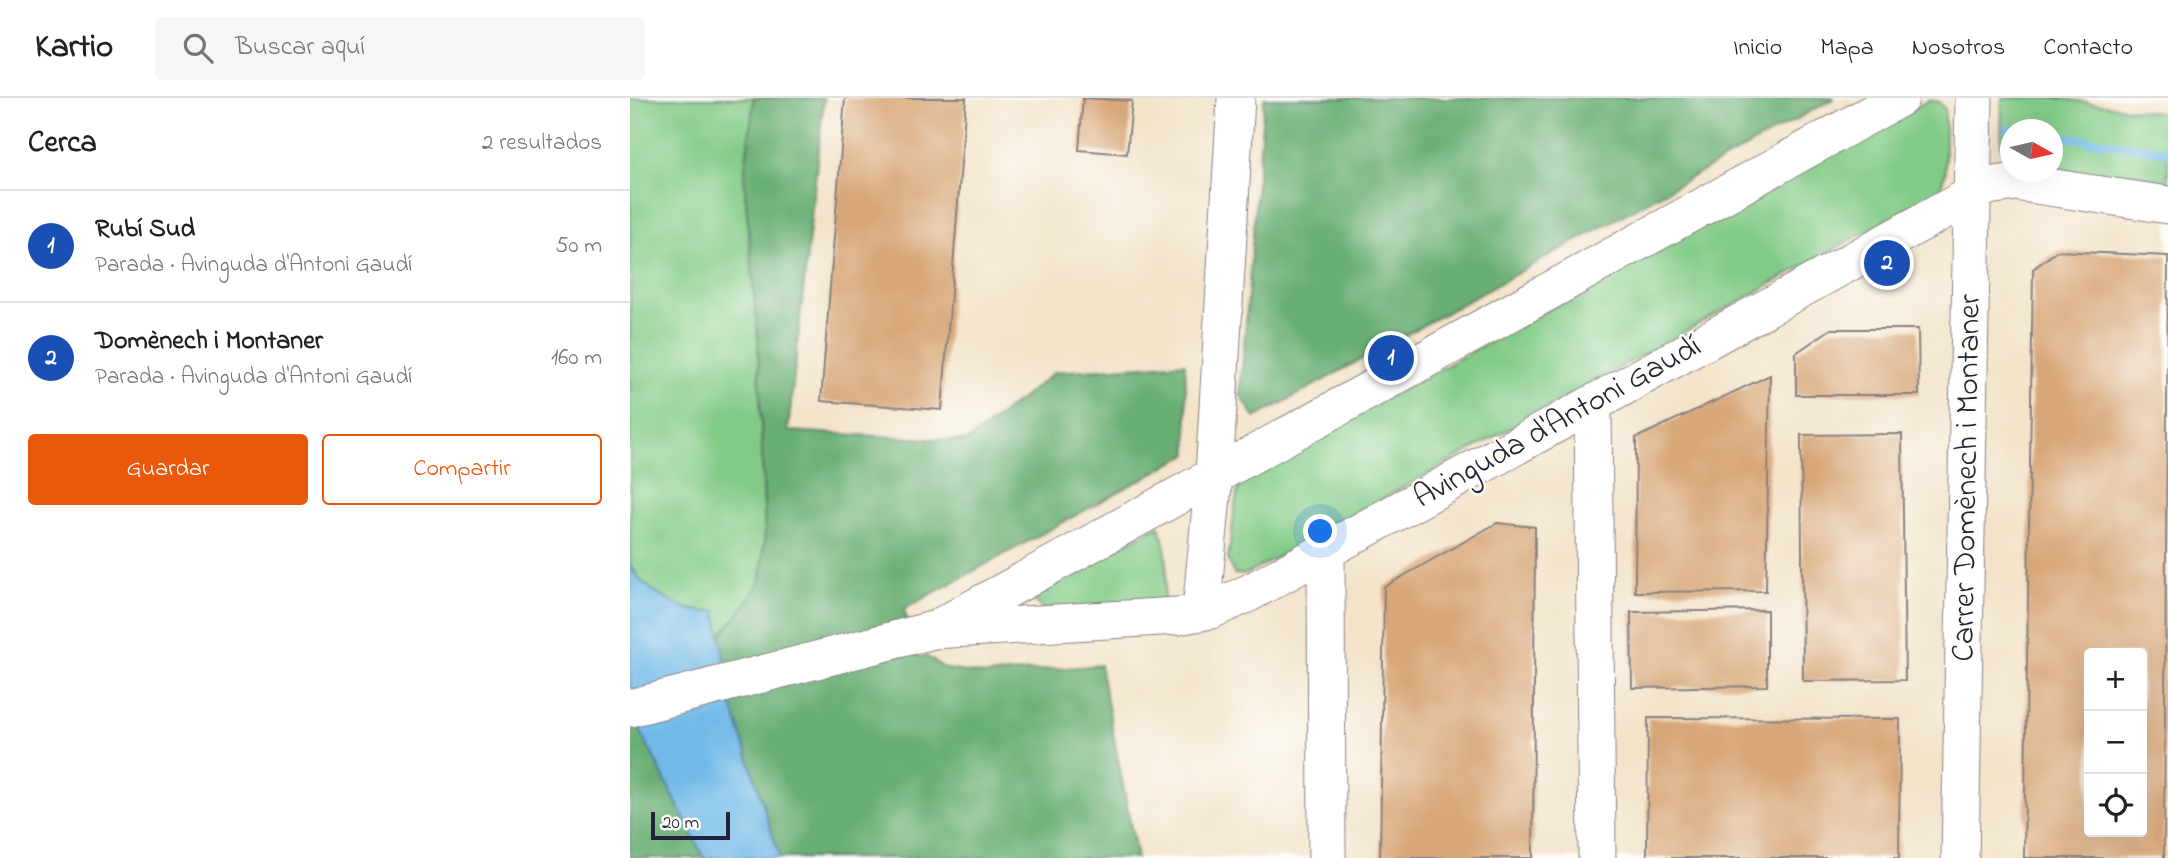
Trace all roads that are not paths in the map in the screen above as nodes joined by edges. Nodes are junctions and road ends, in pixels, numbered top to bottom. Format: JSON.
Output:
{"nodes":[{"id":1,"x":1236,"y":98,"type":"edge"},
{"id":2,"x":1900,"y":98,"type":"edge"},
{"id":3,"x":1974,"y":98,"type":"edge"},
{"id":4,"x":1973,"y":194,"type":"junction"},
{"id":5,"x":2168,"y":205,"type":"edge"},
{"id":6,"x":1592,"y":404,"type":"junction"},
{"id":7,"x":1218,"y":415,"type":"junction"},
{"id":8,"x":1282,"y":439,"type":"junction"},
{"id":9,"x":1214,"y":475,"type":"junction"},
{"id":10,"x":1326,"y":550,"type":"junction"},
{"id":11,"x":1201,"y":612,"type":"junction"},
{"id":12,"x":933,"y":630,"type":"junction"},
{"id":13,"x":630,"y":708,"type":"edge"},
{"id":14,"x":1327,"y":858,"type":"edge"},
{"id":15,"x":1597,"y":858,"type":"edge"},
{"id":16,"x":1961,"y":858,"type":"edge"}],
"edges":[{"from":1,"to":7,"type":"street"},
{"from":2,"to":8,"type":"street","name":"Avinguda d'Antoni Gaudí"},
{"from":3,"to":4,"type":"street","name":"Carrer Domènech i Montaner"},
{"from":4,"to":5,"type":"street","name":"Avinguda d'Antoni Gaudí"},
{"from":4,"to":6,"type":"street","name":"Avinguda d'Antoni Gaudí"},
{"from":4,"to":16,"type":"street","name":"Carrer Domènech i Montaner"},
{"from":6,"to":10,"type":"street","name":"Avinguda d'Antoni Gaudí"},
{"from":6,"to":15,"type":"street"},
{"from":7,"to":8,"type":"street"},
{"from":7,"to":9,"type":"street"},
{"from":8,"to":9,"type":"street","name":"Avinguda d'Antoni Gaudí"},
{"from":9,"to":11,"type":"street"},
{"from":9,"to":12,"type":"street","name":"Avinguda d'Antoni Gaudí"},
{"from":10,"to":11,"type":"street","name":"Avinguda d'Antoni Gaudí"},
{"from":10,"to":14,"type":"street"},
{"from":11,"to":12,"type":"street","name":"Avinguda d'Antoni Gaudí"},
{"from":12,"to":13,"type":"street","name":"Avinguda d'Antoni Gaudí"}]}
